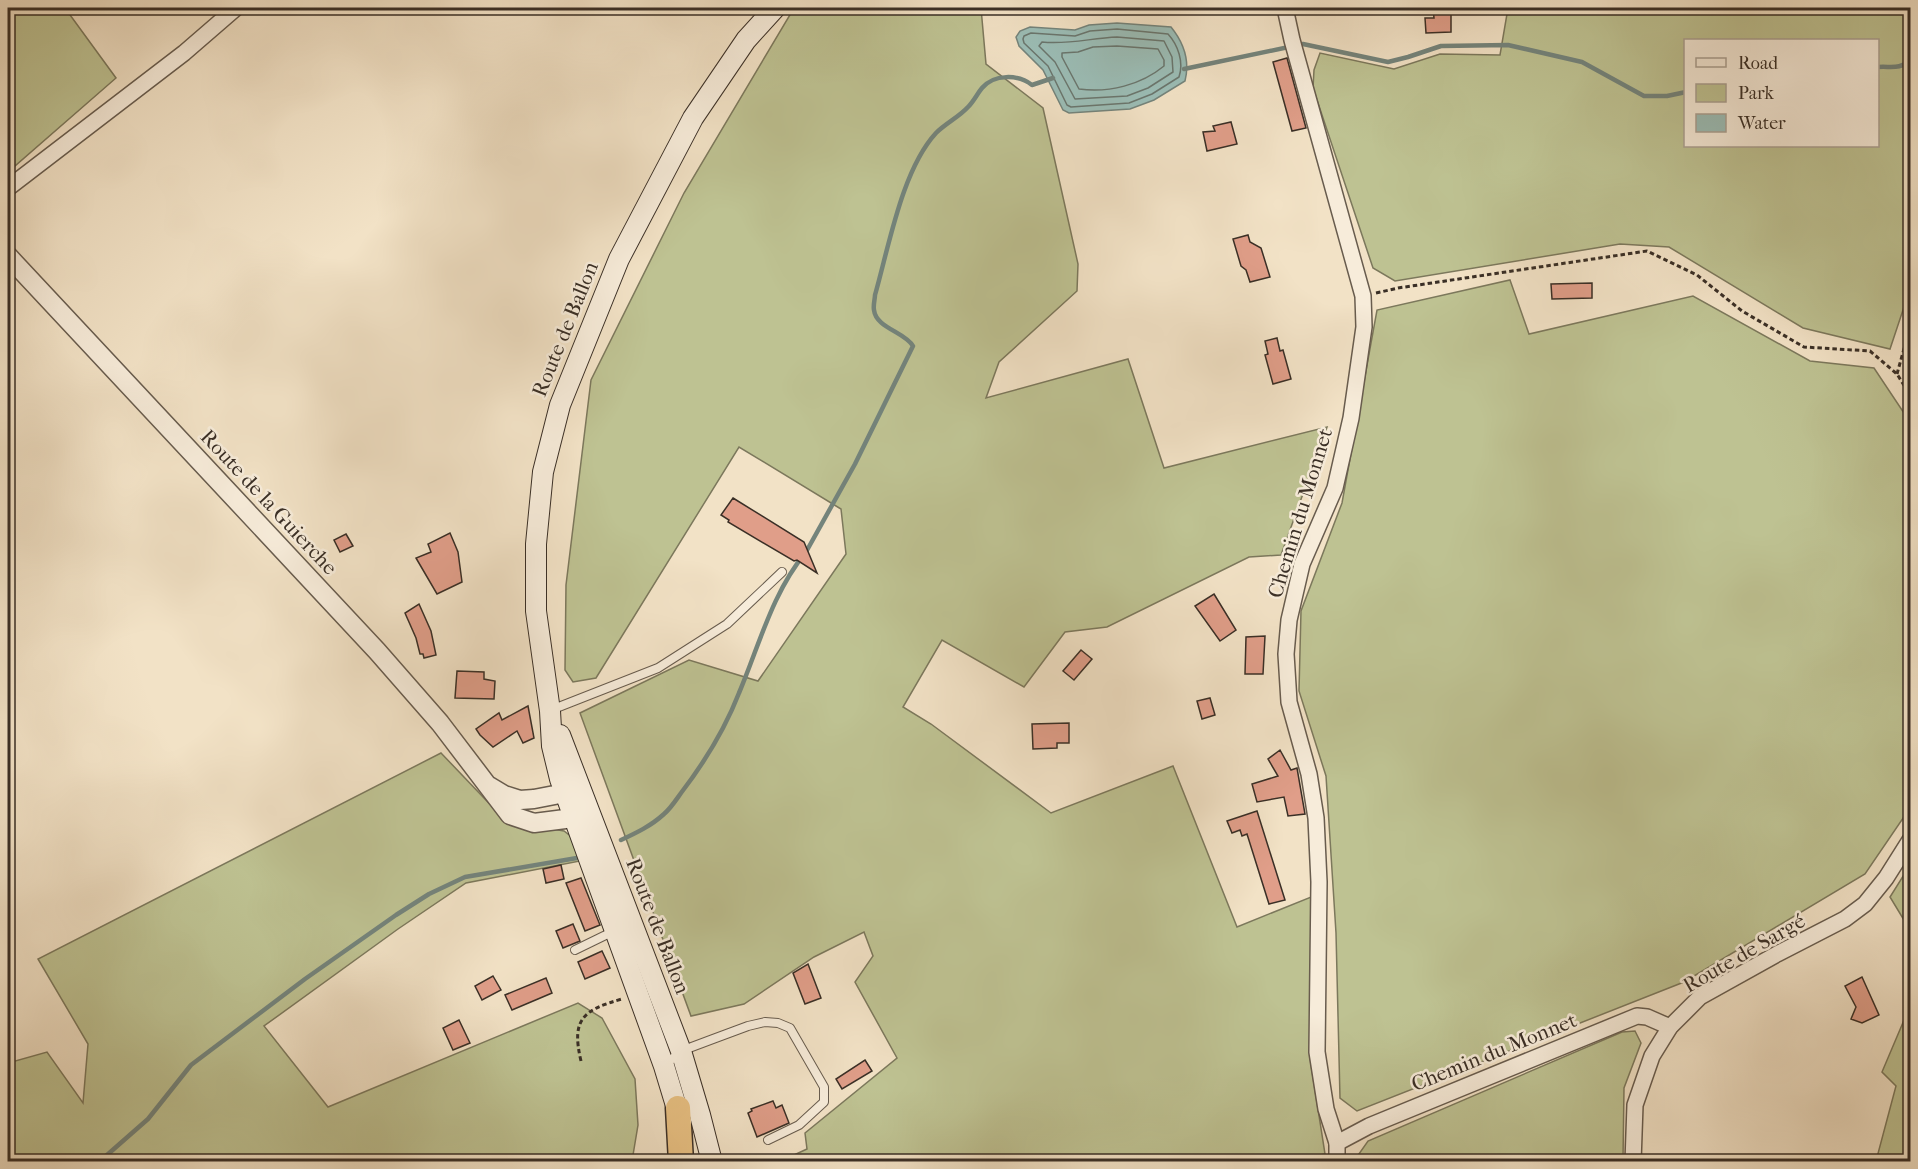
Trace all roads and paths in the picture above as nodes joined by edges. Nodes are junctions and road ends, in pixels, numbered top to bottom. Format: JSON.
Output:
{"nodes":[{"id":1,"x":236,"y":8,"type":"edge"},
{"id":2,"x":775,"y":8,"type":"edge"},
{"id":3,"x":1285,"y":8,"type":"edge"},
{"id":4,"x":8,"y":188,"type":"edge"},
{"id":5,"x":8,"y":256,"type":"edge"},
{"id":6,"x":1363,"y":296,"type":"junction"},
{"id":7,"x":1911,"y":327,"type":"edge"},
{"id":8,"x":1897,"y":374,"type":"junction"},
{"id":9,"x":1911,"y":395,"type":"edge"},
{"id":10,"x":782,"y":572,"type":"dead end"},
{"id":11,"x":550,"y":711,"type":"junction"},
{"id":12,"x":489,"y":786,"type":"junction"},
{"id":13,"x":565,"y":793,"type":"junction"},
{"id":14,"x":585,"y":802,"type":"junction"},
{"id":15,"x":573,"y":818,"type":"junction"},
{"id":16,"x":1911,"y":840,"type":"edge"},
{"id":17,"x":623,"y":928,"type":"junction"},
{"id":18,"x":575,"y":950,"type":"dead end"},
{"id":19,"x":638,"y":994,"type":"junction"},
{"id":20,"x":1670,"y":1027,"type":"junction"},
{"id":21,"x":681,"y":1052,"type":"junction"},
{"id":22,"x":581,"y":1061,"type":"dead end"},
{"id":23,"x":664,"y":1066,"type":"junction"},
{"id":24,"x":678,"y":1108,"type":"junction"},
{"id":25,"x":768,"y":1140,"type":"dead end"},
{"id":26,"x":1337,"y":1143,"type":"junction"},
{"id":27,"x":681,"y":1161,"type":"edge"},
{"id":28,"x":691,"y":1161,"type":"edge"},
{"id":29,"x":712,"y":1161,"type":"edge"},
{"id":30,"x":1337,"y":1161,"type":"edge"},
{"id":31,"x":1633,"y":1161,"type":"edge"}],
"edges":[{"from":1,"to":4,"type":"street"},
{"from":2,"to":11,"type":"main road","name":"Route de Ballon"},
{"from":3,"to":6,"type":"street","name":"Chemin du Monnet"},
{"from":5,"to":12,"type":"street","name":"Route de la Guierche"},
{"from":6,"to":8,"type":"path"},
{"from":6,"to":26,"type":"street","name":"Chemin du Monnet"},
{"from":7,"to":8,"type":"path"},
{"from":8,"to":9,"type":"path"},
{"from":10,"to":11,"type":"lane"},
{"from":11,"to":13,"type":"main road","name":"Route de Ballon"},
{"from":11,"to":14,"type":"main road","name":"Route de Ballon"},
{"from":12,"to":13,"type":"street","name":"Route de la Guierche"},
{"from":12,"to":15,"type":"street","name":"Route de la Guierche"},
{"from":13,"to":14,"type":"street"},
{"from":13,"to":15,"type":"main road","name":"Route de Ballon"},
{"from":14,"to":15,"type":"street"},
{"from":14,"to":17,"type":"main road","name":"Route de Ballon"},
{"from":15,"to":17,"type":"main road","name":"Route de Ballon"},
{"from":16,"to":20,"type":"street","name":"Route de Sargé"},
{"from":17,"to":18,"type":"lane"},
{"from":17,"to":19,"type":"main road","name":"Route de Ballon"},
{"from":17,"to":21,"type":"main road","name":"Route de Ballon"},
{"from":19,"to":22,"type":"path"},
{"from":19,"to":23,"type":"main road","name":"Route de Ballon"},
{"from":20,"to":26,"type":"street","name":"Chemin du Monnet"},
{"from":20,"to":31,"type":"street","name":"Route de Sargé"},
{"from":21,"to":23,"type":"lane"},
{"from":21,"to":25,"type":"lane"},
{"from":21,"to":29,"type":"main road","name":"Route de Ballon"},
{"from":23,"to":24,"type":"main road","name":"Route de Ballon"},
{"from":24,"to":27,"type":"highway"},
{"from":24,"to":28,"type":"main road","name":"Route de Ballon"},
{"from":26,"to":30,"type":"street","name":"Chemin du Monnet"}]}
